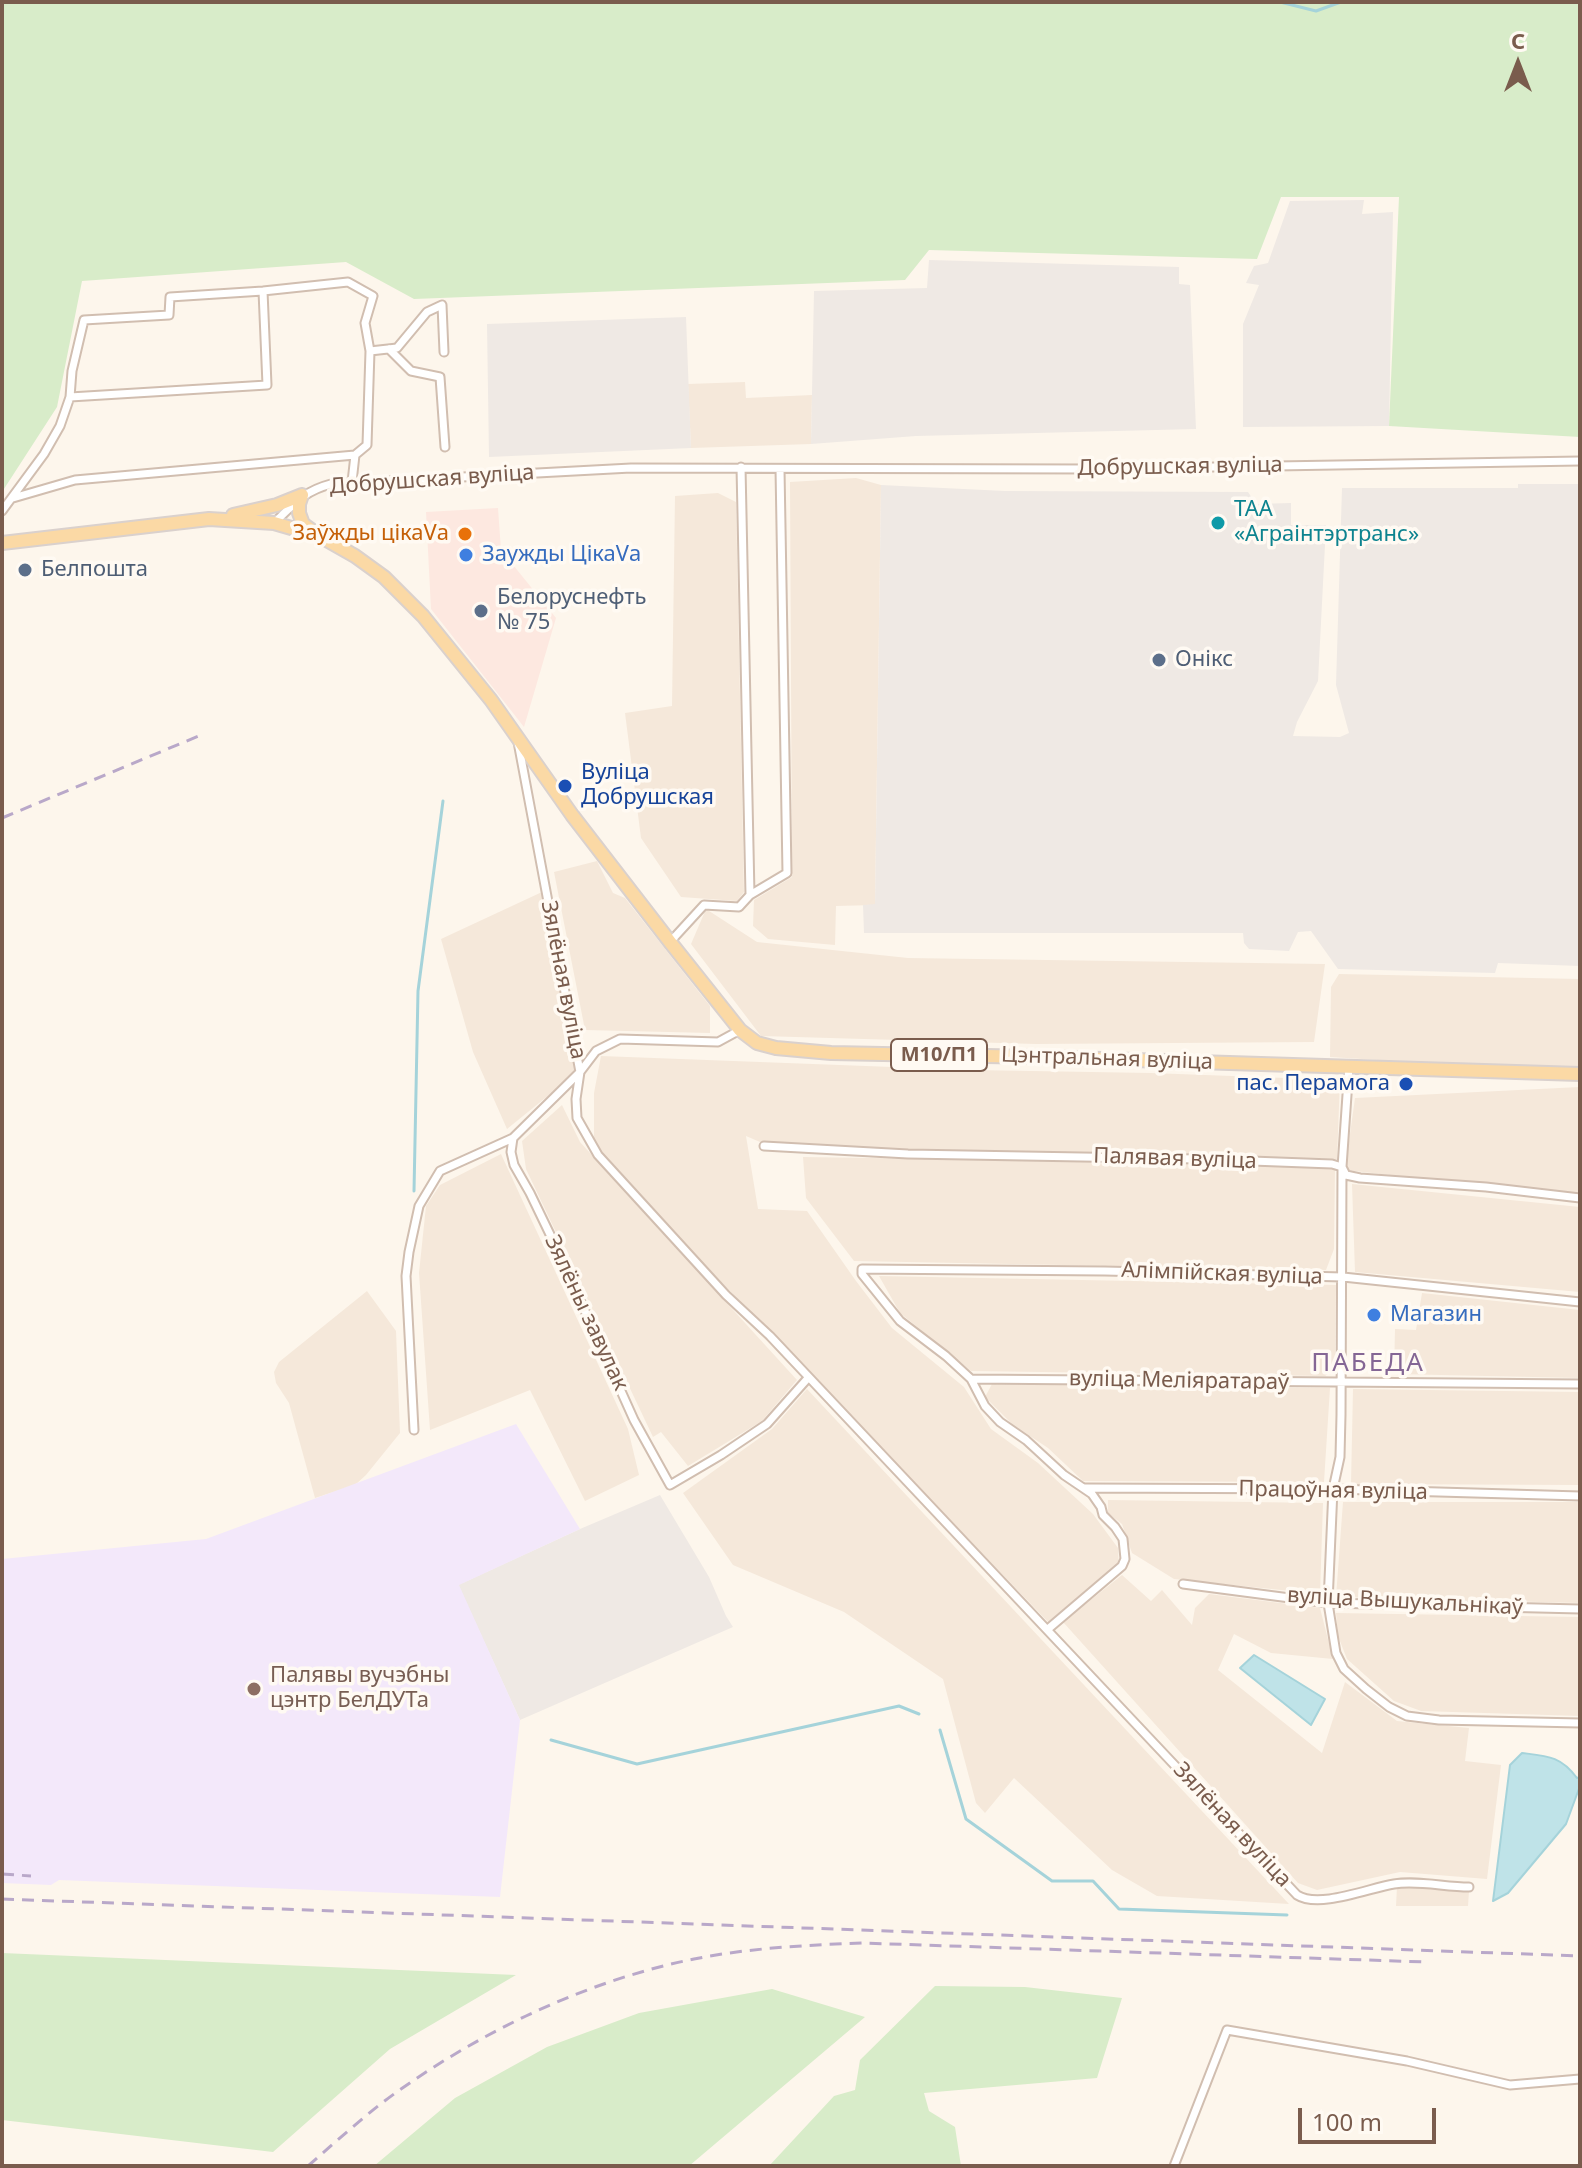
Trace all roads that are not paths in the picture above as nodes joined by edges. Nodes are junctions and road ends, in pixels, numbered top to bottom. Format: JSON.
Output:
{"nodes":[{"id":1,"x":263,"y":291,"type":"junction"},
{"id":2,"x":389,"y":349,"type":"junction"},
{"id":3,"x":370,"y":351,"type":"junction"},
{"id":4,"x":444,"y":352,"type":"dead end"},
{"id":5,"x":70,"y":397,"type":"junction"},
{"id":6,"x":445,"y":447,"type":"dead end"},
{"id":7,"x":355,"y":455,"type":"junction"},
{"id":8,"x":1580,"y":461,"type":"edge"},
{"id":9,"x":741,"y":467,"type":"junction"},
{"id":10,"x":780,"y":469,"type":"junction"},
{"id":11,"x":352,"y":482,"type":"junction"},
{"id":12,"x":302,"y":495,"type":"junction"},
{"id":13,"x":12,"y":498,"type":"junction"},
{"id":14,"x":2,"y":511,"type":"edge"},
{"id":15,"x":209,"y":519,"type":"junction"},
{"id":16,"x":274,"y":523,"type":"junction"},
{"id":17,"x":318,"y":535,"type":"junction"},
{"id":18,"x":2,"y":543,"type":"edge"},
{"id":19,"x":516,"y":734,"type":"junction"},
{"id":20,"x":750,"y":895,"type":"junction"},
{"id":21,"x":670,"y":942,"type":"junction"},
{"id":22,"x":740,"y":1030,"type":"junction"},
{"id":23,"x":1349,"y":1066,"type":"junction"},
{"id":24,"x":580,"y":1072,"type":"junction"},
{"id":25,"x":1580,"y":1074,"type":"edge"},
{"id":26,"x":513,"y":1138,"type":"junction"},
{"id":27,"x":764,"y":1146,"type":"dead end"},
{"id":28,"x":1342,"y":1167,"type":"junction"},
{"id":29,"x":1580,"y":1198,"type":"edge"},
{"id":30,"x":1343,"y":1277,"type":"junction"},
{"id":31,"x":1580,"y":1302,"type":"edge"},
{"id":32,"x":808,"y":1378,"type":"junction"},
{"id":33,"x":971,"y":1379,"type":"junction"},
{"id":34,"x":1342,"y":1382,"type":"junction"},
{"id":35,"x":1580,"y":1384,"type":"edge"},
{"id":36,"x":414,"y":1430,"type":"dead end"},
{"id":37,"x":1085,"y":1488,"type":"junction"},
{"id":38,"x":1333,"y":1489,"type":"junction"},
{"id":39,"x":1580,"y":1496,"type":"edge"},
{"id":40,"x":1183,"y":1584,"type":"dead end"},
{"id":41,"x":1328,"y":1603,"type":"junction"},
{"id":42,"x":1580,"y":1609,"type":"edge"},
{"id":43,"x":1048,"y":1629,"type":"junction"},
{"id":44,"x":1580,"y":1723,"type":"edge"},
{"id":45,"x":1469,"y":1887,"type":"dead end"},
{"id":46,"x":1580,"y":2079,"type":"edge"},
{"id":47,"x":1174,"y":2166,"type":"edge"}],
"edges":[{"from":1,"to":3,"type":"street"},
{"from":1,"to":5,"type":"street"},
{"from":1,"to":5,"type":"street"},
{"from":2,"to":3,"type":"street"},
{"from":2,"to":4,"type":"street"},
{"from":2,"to":6,"type":"street"},
{"from":3,"to":7,"type":"street"},
{"from":5,"to":13,"type":"street"},
{"from":7,"to":11,"type":"street"},
{"from":7,"to":13,"type":"street"},
{"from":8,"to":10,"type":"street","name":"Добрушская вуліца"},
{"from":9,"to":10,"type":"street","name":"Добрушская вуліца"},
{"from":9,"to":11,"type":"street","name":"Добрушская вуліца"},
{"from":9,"to":20,"type":"street"},
{"from":10,"to":20,"type":"street"},
{"from":11,"to":12,"type":"street","name":"Добрушская вуліца"},
{"from":12,"to":15,"type":"main road"},
{"from":12,"to":16,"type":"street","name":"Добрушская вуліца"},
{"from":12,"to":17,"type":"main road"},
{"from":13,"to":14,"type":"street"},
{"from":15,"to":16,"type":"main road","number":"М10/П1"},
{"from":15,"to":18,"type":"main road","number":"М10/П1"},
{"from":16,"to":17,"type":"main road","number":"М10/П1"},
{"from":17,"to":19,"type":"main road","number":"М10/П1"},
{"from":19,"to":21,"type":"main road","name":"Цэнтральная вуліца","number":"М10/П1"},
{"from":19,"to":24,"type":"street","name":"Зялёная вуліца"},
{"from":20,"to":21,"type":"street"},
{"from":21,"to":22,"type":"main road","name":"Цэнтральная вуліца","number":"М10/П1"},
{"from":22,"to":23,"type":"main road","name":"Цэнтральная вуліца","number":"М10/П1"},
{"from":22,"to":24,"type":"street"},
{"from":23,"to":25,"type":"main road","name":"Цэнтральная вуліца","number":"М10/П1"},
{"from":23,"to":28,"type":"street"},
{"from":24,"to":26,"type":"street"},
{"from":24,"to":32,"type":"street","name":"Зялёная вуліца"},
{"from":26,"to":32,"type":"street","name":"Зялёны завулак"},
{"from":26,"to":36,"type":"street"},
{"from":27,"to":28,"type":"street","name":"Палявая вуліца"},
{"from":28,"to":29,"type":"street","name":"Палявая вуліца"},
{"from":28,"to":30,"type":"street"},
{"from":30,"to":31,"type":"street","name":"Алімпійская вуліца"},
{"from":30,"to":33,"type":"street","name":"Алімпійская вуліца"},
{"from":30,"to":34,"type":"street"},
{"from":32,"to":43,"type":"street","name":"Зялёная вуліца"},
{"from":33,"to":34,"type":"street","name":"вуліца Меліяратараў"},
{"from":33,"to":37,"type":"street"},
{"from":34,"to":35,"type":"street","name":"вуліца Меліяратараў"},
{"from":34,"to":38,"type":"street"},
{"from":37,"to":38,"type":"street","name":"Працоўная вуліца"},
{"from":37,"to":43,"type":"street"},
{"from":38,"to":39,"type":"street","name":"Працоўная вуліца"},
{"from":38,"to":41,"type":"street"},
{"from":40,"to":41,"type":"street","name":"вуліца Вышукальнікаў"},
{"from":41,"to":42,"type":"street","name":"вуліца Вышукальнікаў"},
{"from":41,"to":44,"type":"street"},
{"from":43,"to":45,"type":"street","name":"Зялёная вуліца"},
{"from":46,"to":47,"type":"street"}]}
